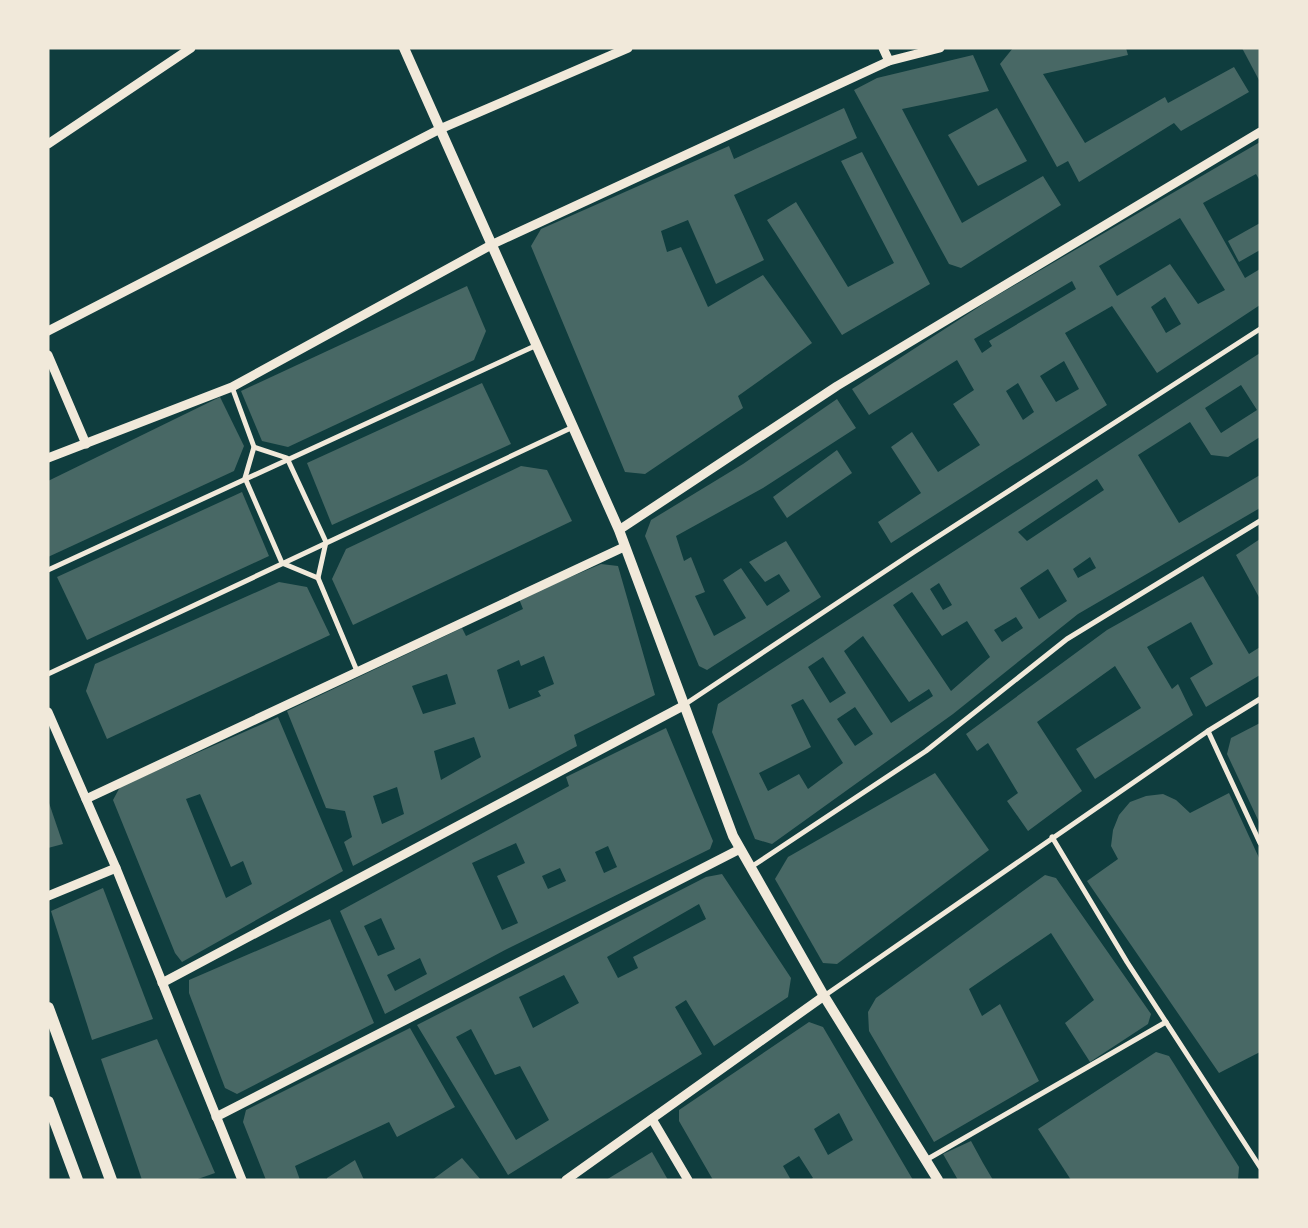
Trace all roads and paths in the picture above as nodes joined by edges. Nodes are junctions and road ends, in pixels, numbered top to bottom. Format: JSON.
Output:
{"nodes":[{"id":1,"x":191,"y":48,"type":"edge"},
{"id":2,"x":404,"y":48,"type":"edge"},
{"id":3,"x":628,"y":48,"type":"edge"},
{"id":4,"x":883,"y":48,"type":"edge"},
{"id":5,"x":940,"y":48,"type":"edge"},
{"id":6,"x":889,"y":61,"type":"junction"},
{"id":7,"x":440,"y":129,"type":"junction"},
{"id":8,"x":1260,"y":132,"type":"edge"},
{"id":9,"x":48,"y":144,"type":"edge"},
{"id":10,"x":493,"y":244,"type":"junction"},
{"id":11,"x":1260,"y":329,"type":"edge"},
{"id":12,"x":48,"y":331,"type":"edge"},
{"id":13,"x":537,"y":344,"type":"junction"},
{"id":14,"x":48,"y":355,"type":"edge"},
{"id":15,"x":232,"y":387,"type":"junction"},
{"id":16,"x":573,"y":427,"type":"junction"},
{"id":17,"x":86,"y":444,"type":"junction"},
{"id":18,"x":254,"y":447,"type":"junction"},
{"id":19,"x":48,"y":458,"type":"edge"},
{"id":20,"x":287,"y":458,"type":"junction"},
{"id":21,"x":245,"y":478,"type":"junction"},
{"id":22,"x":1260,"y":521,"type":"edge"},
{"id":23,"x":619,"y":531,"type":"junction"},
{"id":24,"x":326,"y":542,"type":"junction"},
{"id":25,"x":624,"y":547,"type":"junction"},
{"id":26,"x":282,"y":563,"type":"junction"},
{"id":27,"x":48,"y":570,"type":"edge"},
{"id":28,"x":318,"y":578,"type":"junction"},
{"id":29,"x":357,"y":671,"type":"junction"},
{"id":30,"x":48,"y":674,"type":"edge"},
{"id":31,"x":1260,"y":699,"type":"edge"},
{"id":32,"x":683,"y":706,"type":"junction"},
{"id":33,"x":48,"y":712,"type":"edge"},
{"id":34,"x":1208,"y":731,"type":"junction"},
{"id":35,"x":86,"y":799,"type":"junction"},
{"id":36,"x":1052,"y":837,"type":"junction"},
{"id":37,"x":1260,"y":843,"type":"edge"},
{"id":38,"x":740,"y":849,"type":"junction"},
{"id":39,"x":116,"y":868,"type":"junction"},
{"id":40,"x":750,"y":868,"type":"junction"},
{"id":41,"x":48,"y":896,"type":"edge"},
{"id":42,"x":162,"y":983,"type":"junction"},
{"id":43,"x":824,"y":996,"type":"junction"},
{"id":44,"x":48,"y":1008,"type":"edge"},
{"id":45,"x":1166,"y":1022,"type":"junction"},
{"id":46,"x":48,"y":1102,"type":"edge"},
{"id":47,"x":216,"y":1117,"type":"junction"},
{"id":48,"x":652,"y":1119,"type":"junction"},
{"id":49,"x":926,"y":1160,"type":"junction"},
{"id":50,"x":1259,"y":1163,"type":"edge"},
{"id":51,"x":77,"y":1180,"type":"edge"},
{"id":52,"x":111,"y":1180,"type":"edge"},
{"id":53,"x":242,"y":1180,"type":"edge"},
{"id":54,"x":566,"y":1180,"type":"edge"},
{"id":55,"x":688,"y":1180,"type":"edge"},
{"id":56,"x":938,"y":1180,"type":"edge"}],
"edges":[{"from":1,"to":9,"type":"street"},
{"from":2,"to":7,"type":"main road"},
{"from":3,"to":7,"type":"street"},
{"from":4,"to":6,"type":"street"},
{"from":5,"to":6,"type":"street"},
{"from":6,"to":10,"type":"street"},
{"from":7,"to":10,"type":"main road"},
{"from":7,"to":12,"type":"street"},
{"from":8,"to":23,"type":"street"},
{"from":10,"to":13,"type":"main road"},
{"from":10,"to":15,"type":"street"},
{"from":11,"to":32,"type":"street"},
{"from":13,"to":16,"type":"main road"},
{"from":13,"to":20,"type":"street"},
{"from":14,"to":17,"type":"street"},
{"from":15,"to":17,"type":"street"},
{"from":15,"to":18,"type":"street"},
{"from":16,"to":23,"type":"main road"},
{"from":16,"to":24,"type":"street"},
{"from":17,"to":19,"type":"street"},
{"from":18,"to":20,"type":"street"},
{"from":18,"to":21,"type":"street"},
{"from":20,"to":21,"type":"street"},
{"from":20,"to":24,"type":"street"},
{"from":21,"to":26,"type":"street"},
{"from":21,"to":27,"type":"street"},
{"from":22,"to":40,"type":"street"},
{"from":23,"to":25,"type":"main road"},
{"from":24,"to":26,"type":"street"},
{"from":24,"to":28,"type":"street"},
{"from":25,"to":29,"type":"street"},
{"from":25,"to":32,"type":"main road"},
{"from":26,"to":28,"type":"street"},
{"from":26,"to":30,"type":"street"},
{"from":28,"to":29,"type":"street"},
{"from":29,"to":35,"type":"street"},
{"from":31,"to":34,"type":"street"},
{"from":32,"to":38,"type":"main road"},
{"from":32,"to":42,"type":"street"},
{"from":33,"to":35,"type":"street"},
{"from":34,"to":36,"type":"street"},
{"from":34,"to":37,"type":"street"},
{"from":35,"to":39,"type":"street"},
{"from":36,"to":43,"type":"street"},
{"from":36,"to":45,"type":"street"},
{"from":38,"to":40,"type":"main road"},
{"from":38,"to":47,"type":"street"},
{"from":39,"to":41,"type":"street"},
{"from":39,"to":42,"type":"street"},
{"from":40,"to":43,"type":"main road"},
{"from":42,"to":47,"type":"street"},
{"from":43,"to":48,"type":"street"},
{"from":43,"to":49,"type":"main road"},
{"from":44,"to":52,"type":"highway"},
{"from":45,"to":49,"type":"street"},
{"from":45,"to":50,"type":"street"},
{"from":46,"to":51,"type":"highway"},
{"from":47,"to":53,"type":"street"},
{"from":48,"to":54,"type":"street"},
{"from":48,"to":55,"type":"street"},
{"from":49,"to":56,"type":"main road"}]}
